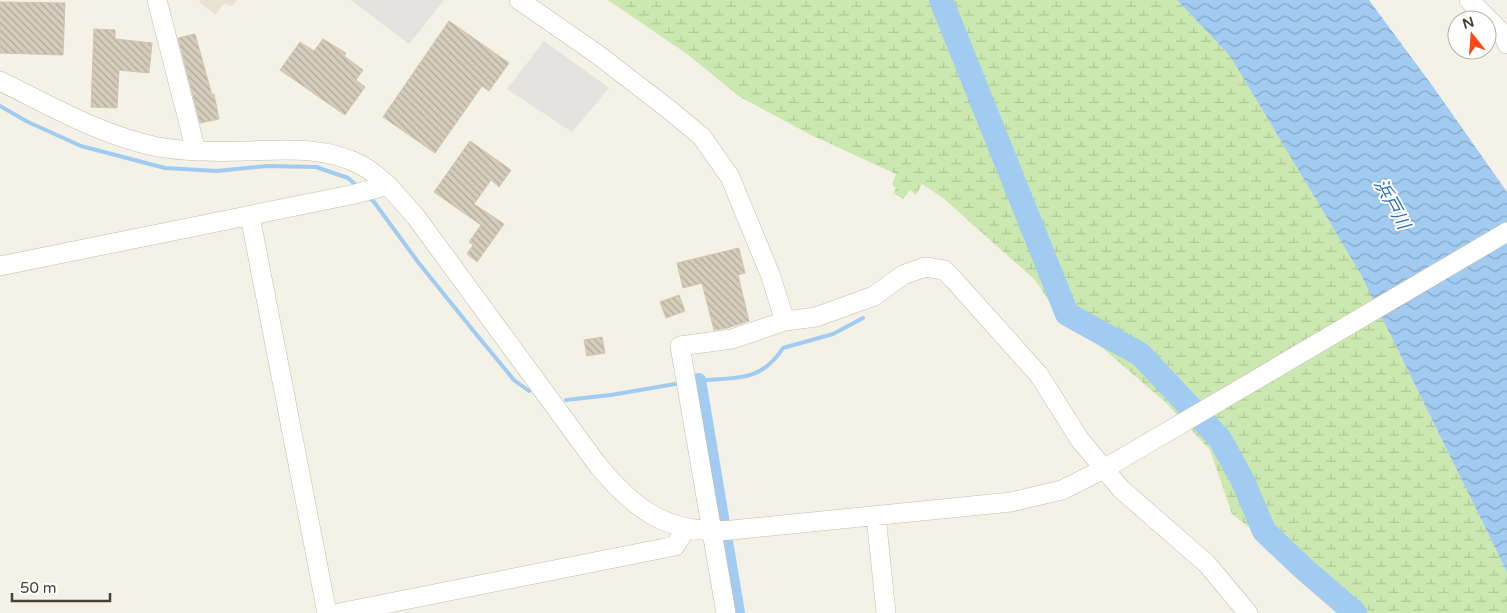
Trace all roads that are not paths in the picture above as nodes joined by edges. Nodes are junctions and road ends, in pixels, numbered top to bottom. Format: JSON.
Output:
{"nodes":[{"id":1,"x":157,"y":0,"type":"edge"},
{"id":2,"x":519,"y":0,"type":"edge"},
{"id":3,"x":1469,"y":0,"type":"edge"},
{"id":4,"x":1507,"y":44,"type":"edge"},
{"id":5,"x":0,"y":81,"type":"edge"},
{"id":6,"x":196,"y":151,"type":"junction"},
{"id":7,"x":388,"y":185,"type":"junction"},
{"id":8,"x":250,"y":216,"type":"junction"},
{"id":9,"x":1507,"y":232,"type":"edge"},
{"id":10,"x":0,"y":266,"type":"edge"},
{"id":11,"x":785,"y":321,"type":"junction"},
{"id":12,"x":1104,"y":468,"type":"junction"},
{"id":13,"x":876,"y":516,"type":"junction"},
{"id":14,"x":686,"y":528,"type":"junction"},
{"id":15,"x":713,"y":531,"type":"junction"},
{"id":16,"x":327,"y":613,"type":"edge"},
{"id":17,"x":339,"y":613,"type":"edge"},
{"id":18,"x":726,"y":613,"type":"edge"},
{"id":19,"x":886,"y":613,"type":"edge"},
{"id":20,"x":1248,"y":613,"type":"edge"}],
"edges":[{"from":1,"to":6,"type":"street"},
{"from":2,"to":11,"type":"street"},
{"from":3,"to":4,"type":"street"},
{"from":5,"to":6,"type":"street"},
{"from":6,"to":7,"type":"street"},
{"from":7,"to":8,"type":"street"},
{"from":7,"to":14,"type":"street"},
{"from":8,"to":10,"type":"street"},
{"from":8,"to":16,"type":"street"},
{"from":9,"to":12,"type":"street"},
{"from":11,"to":12,"type":"street"},
{"from":11,"to":15,"type":"street"},
{"from":12,"to":13,"type":"street"},
{"from":12,"to":20,"type":"street"},
{"from":13,"to":15,"type":"street"},
{"from":13,"to":19,"type":"street"},
{"from":14,"to":15,"type":"street"},
{"from":14,"to":17,"type":"street"},
{"from":15,"to":18,"type":"street"}]}
